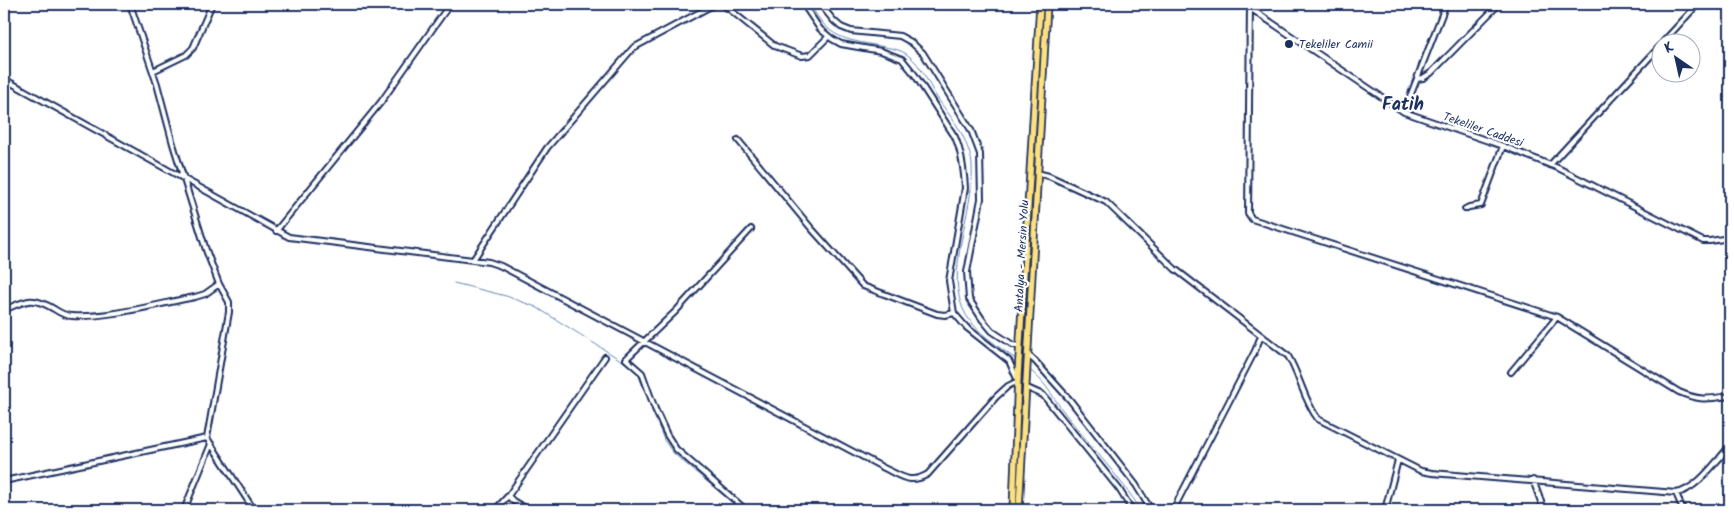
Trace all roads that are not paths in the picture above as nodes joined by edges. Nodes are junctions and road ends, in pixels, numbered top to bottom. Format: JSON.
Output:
{"nodes":[{"id":1,"x":130,"y":4,"type":"edge"},
{"id":2,"x":212,"y":4,"type":"edge"},
{"id":3,"x":450,"y":4,"type":"edge"},
{"id":4,"x":715,"y":4,"type":"edge"},
{"id":5,"x":720,"y":4,"type":"edge"},
{"id":6,"x":803,"y":4,"type":"edge"},
{"id":7,"x":820,"y":4,"type":"edge"},
{"id":8,"x":1040,"y":4,"type":"edge"},
{"id":9,"x":1047,"y":4,"type":"edge"},
{"id":10,"x":1244,"y":4,"type":"edge"},
{"id":11,"x":1446,"y":4,"type":"edge"},
{"id":12,"x":1499,"y":4,"type":"edge"},
{"id":13,"x":1698,"y":4,"type":"edge"},
{"id":14,"x":1250,"y":5,"type":"edge"},
{"id":15,"x":1672,"y":32,"type":"edge"},
{"id":16,"x":828,"y":37,"type":"junction"},
{"id":17,"x":1652,"y":54,"type":"edge"},
{"id":18,"x":153,"y":71,"type":"junction"},
{"id":19,"x":1416,"y":78,"type":"junction"},
{"id":20,"x":4,"y":79,"type":"edge"},
{"id":21,"x":1404,"y":112,"type":"junction"},
{"id":22,"x":738,"y":140,"type":"dead end"},
{"id":23,"x":1503,"y":146,"type":"junction"},
{"id":24,"x":1550,"y":165,"type":"junction"},
{"id":25,"x":1037,"y":173,"type":"junction"},
{"id":26,"x":184,"y":180,"type":"junction"},
{"id":27,"x":1465,"y":209,"type":"dead end"},
{"id":28,"x":751,"y":229,"type":"dead end"},
{"id":29,"x":276,"y":231,"type":"junction"},
{"id":30,"x":1730,"y":238,"type":"edge"},
{"id":31,"x":473,"y":260,"type":"junction"},
{"id":32,"x":219,"y":284,"type":"junction"},
{"id":33,"x":4,"y":310,"type":"edge"},
{"id":34,"x":954,"y":313,"type":"junction"},
{"id":35,"x":1557,"y":317,"type":"junction"},
{"id":36,"x":1261,"y":336,"type":"junction"},
{"id":37,"x":646,"y":342,"type":"junction"},
{"id":38,"x":1020,"y":346,"type":"junction"},
{"id":39,"x":1027,"y":356,"type":"junction"},
{"id":40,"x":605,"y":357,"type":"dead end"},
{"id":41,"x":1511,"y":372,"type":"dead end"},
{"id":42,"x":1018,"y":378,"type":"junction"},
{"id":43,"x":1025,"y":387,"type":"junction"},
{"id":44,"x":1730,"y":396,"type":"edge"},
{"id":45,"x":207,"y":438,"type":"junction"},
{"id":46,"x":211,"y":444,"type":"junction"},
{"id":47,"x":1730,"y":446,"type":"edge"},
{"id":48,"x":1398,"y":460,"type":"junction"},
{"id":49,"x":1534,"y":480,"type":"junction"},
{"id":50,"x":4,"y":481,"type":"edge"},
{"id":51,"x":1676,"y":493,"type":"junction"},
{"id":52,"x":508,"y":496,"type":"junction"},
{"id":53,"x":184,"y":510,"type":"edge"},
{"id":54,"x":254,"y":510,"type":"edge"},
{"id":55,"x":495,"y":510,"type":"edge"},
{"id":56,"x":528,"y":510,"type":"edge"},
{"id":57,"x":746,"y":510,"type":"edge"},
{"id":58,"x":1013,"y":510,"type":"edge"},
{"id":59,"x":1019,"y":510,"type":"edge"},
{"id":60,"x":1132,"y":510,"type":"edge"},
{"id":61,"x":1151,"y":510,"type":"edge"},
{"id":62,"x":1173,"y":510,"type":"edge"},
{"id":63,"x":1385,"y":510,"type":"edge"},
{"id":64,"x":1544,"y":510,"type":"edge"},
{"id":65,"x":1683,"y":510,"type":"edge"}],
"edges":[{"from":1,"to":18,"type":"street"},
{"from":2,"to":18,"type":"street"},
{"from":3,"to":29,"type":"street"},
{"from":4,"to":31,"type":"street"},
{"from":5,"to":16,"type":"street"},
{"from":6,"to":16,"type":"street"},
{"from":7,"to":38,"type":"street"},
{"from":8,"to":38,"type":"highway","name":"Antalya - Mersin Yolu"},
{"from":9,"to":25,"type":"highway","name":"Antalya - Mersin Yolu"},
{"from":10,"to":14,"type":"street","name":"Tekeliler Caddesi"},
{"from":11,"to":19,"type":"street"},
{"from":12,"to":19,"type":"street"},
{"from":13,"to":15,"type":"street"},
{"from":14,"to":21,"type":"street","name":"Tekeliler Caddesi"},
{"from":14,"to":35,"type":"street"},
{"from":16,"to":34,"type":"street"},
{"from":17,"to":24,"type":"street"},
{"from":18,"to":26,"type":"street"},
{"from":19,"to":21,"type":"street"},
{"from":20,"to":26,"type":"street"},
{"from":21,"to":23,"type":"street","name":"Tekeliler Caddesi"},
{"from":22,"to":34,"type":"street"},
{"from":23,"to":24,"type":"street","name":"Tekeliler Caddesi"},
{"from":23,"to":27,"type":"street"},
{"from":24,"to":30,"type":"street","name":"Tekeliler Caddesi"},
{"from":25,"to":36,"type":"street"},
{"from":25,"to":39,"type":"highway","name":"Antalya - Mersin Yolu"},
{"from":26,"to":29,"type":"street"},
{"from":26,"to":32,"type":"street"},
{"from":28,"to":37,"type":"street"},
{"from":29,"to":31,"type":"street"},
{"from":31,"to":37,"type":"street"},
{"from":32,"to":33,"type":"street"},
{"from":32,"to":45,"type":"street"},
{"from":34,"to":42,"type":"street"},
{"from":35,"to":41,"type":"street"},
{"from":35,"to":44,"type":"street"},
{"from":36,"to":48,"type":"street"},
{"from":36,"to":62,"type":"street"},
{"from":37,"to":42,"type":"street"},
{"from":37,"to":57,"type":"street"},
{"from":38,"to":42,"type":"highway","name":"Antalya - Mersin Yolu"},
{"from":39,"to":43,"type":"highway","name":"Antalya - Mersin Yolu"},
{"from":39,"to":61,"type":"street"},
{"from":40,"to":52,"type":"street"},
{"from":42,"to":58,"type":"highway","name":"Antalya - Mersin Yolu"},
{"from":43,"to":59,"type":"highway","name":"Antalya - Mersin Yolu"},
{"from":43,"to":60,"type":"street"},
{"from":45,"to":46,"type":"street"},
{"from":45,"to":50,"type":"street"},
{"from":46,"to":53,"type":"street"},
{"from":46,"to":54,"type":"street"},
{"from":47,"to":51,"type":"street"},
{"from":48,"to":49,"type":"street"},
{"from":48,"to":63,"type":"street"},
{"from":49,"to":51,"type":"street"},
{"from":49,"to":64,"type":"street"},
{"from":51,"to":65,"type":"street"},
{"from":52,"to":55,"type":"street"},
{"from":52,"to":56,"type":"street"}]}
